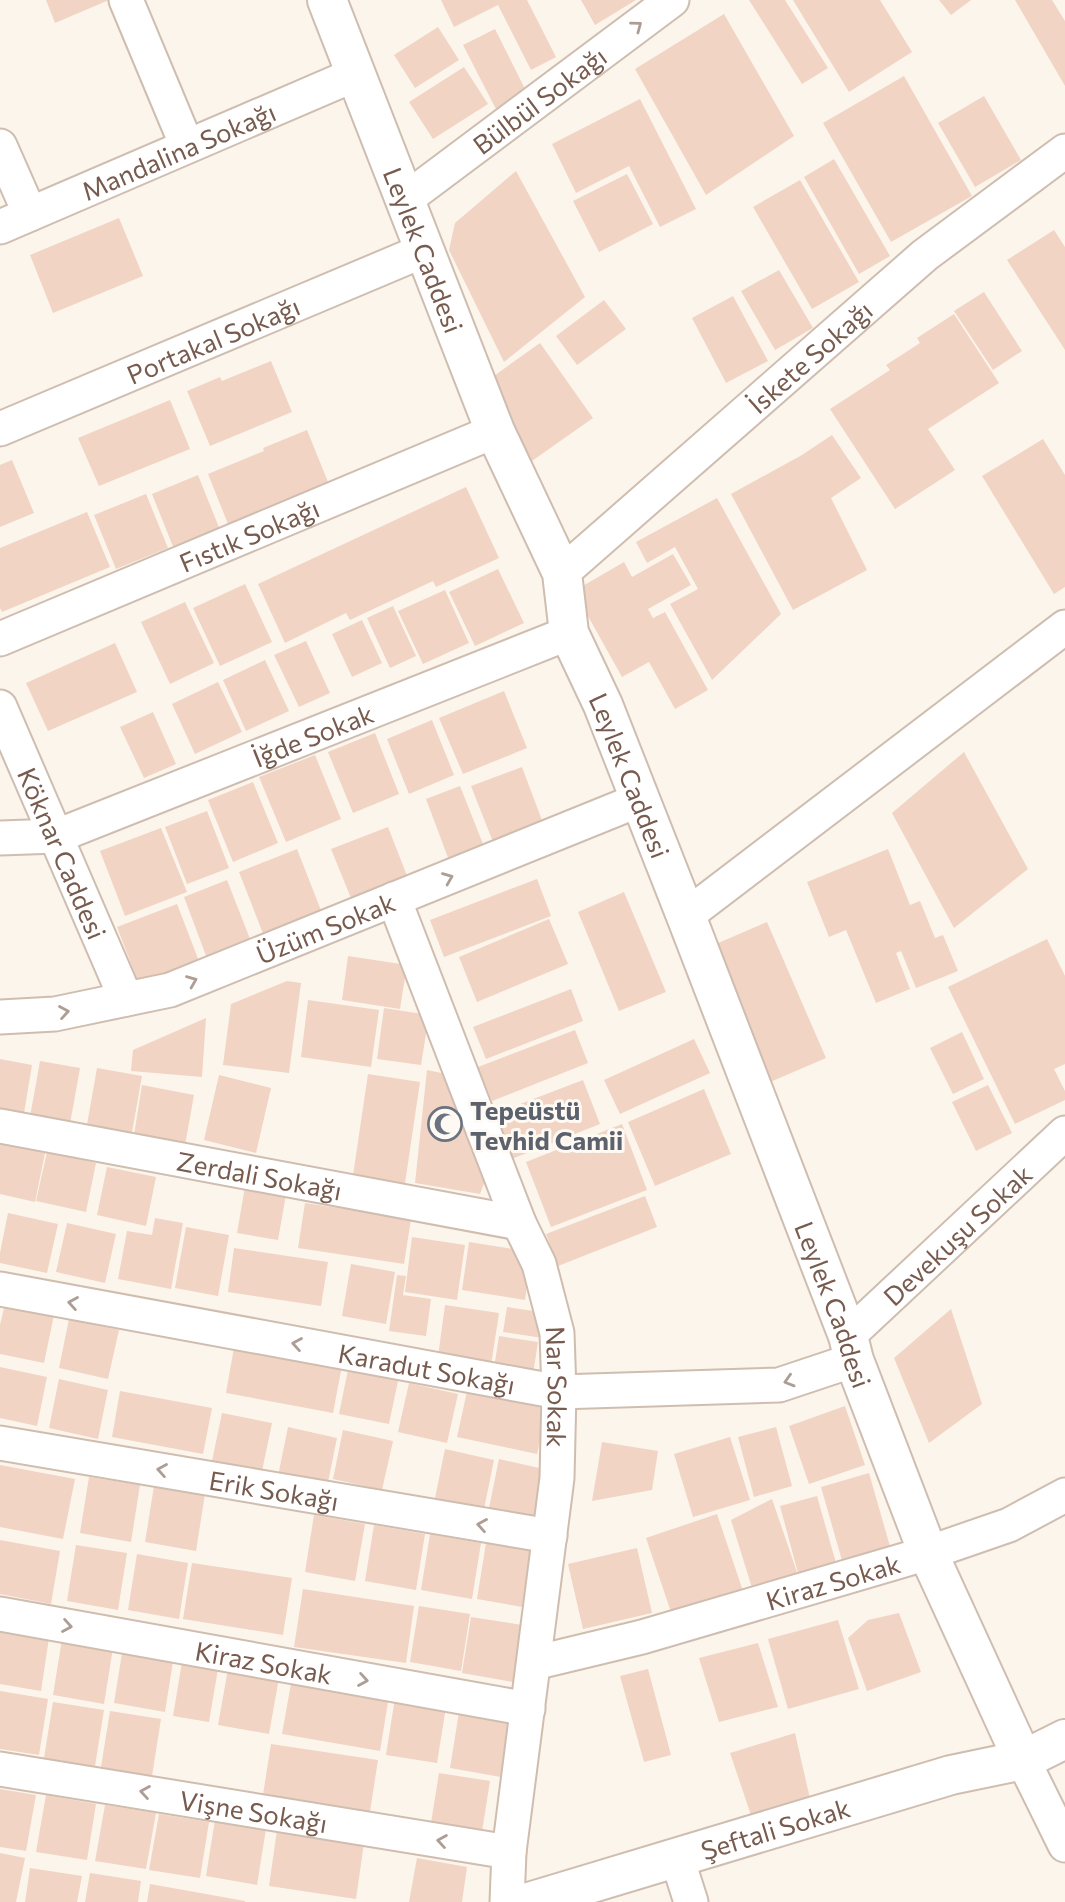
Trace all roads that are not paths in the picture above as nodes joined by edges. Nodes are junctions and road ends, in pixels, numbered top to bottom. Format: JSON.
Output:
{"nodes":[{"id":1,"x":125,"y":0,"type":"edge"},
{"id":2,"x":327,"y":0,"type":"edge"},
{"id":3,"x":672,"y":0,"type":"edge"},
{"id":4,"x":356,"y":74,"type":"junction"},
{"id":5,"x":0,"y":146,"type":"edge"},
{"id":6,"x":187,"y":146,"type":"junction"},
{"id":7,"x":1065,"y":150,"type":"edge"},
{"id":8,"x":406,"y":199,"type":"junction"},
{"id":9,"x":30,"y":214,"type":"junction"},
{"id":10,"x":0,"y":227,"type":"edge"},
{"id":11,"x":425,"y":250,"type":"junction"},
{"id":12,"x":0,"y":429,"type":"edge"},
{"id":13,"x":495,"y":431,"type":"junction"},
{"id":14,"x":562,"y":573,"type":"junction"},
{"id":15,"x":1065,"y":627,"type":"edge"},
{"id":16,"x":569,"y":633,"type":"junction"},
{"id":17,"x":0,"y":639,"type":"edge"},
{"id":18,"x":0,"y":707,"type":"edge"},
{"id":19,"x":639,"y":800,"type":"junction"},
{"id":20,"x":57,"y":836,"type":"junction"},
{"id":21,"x":0,"y":838,"type":"edge"},
{"id":22,"x":394,"y":899,"type":"junction"},
{"id":23,"x":686,"y":916,"type":"junction"},
{"id":24,"x":126,"y":999,"type":"junction"},
{"id":25,"x":0,"y":1017,"type":"edge"},
{"id":26,"x":0,"y":1126,"type":"edge"},
{"id":27,"x":1065,"y":1133,"type":"edge"},
{"id":28,"x":519,"y":1223,"type":"junction"},
{"id":29,"x":0,"y":1289,"type":"edge"},
{"id":30,"x":851,"y":1348,"type":"junction"},
{"id":31,"x":559,"y":1391,"type":"junction"},
{"id":32,"x":0,"y":1443,"type":"edge"},
{"id":33,"x":1065,"y":1495,"type":"edge"},
{"id":34,"x":550,"y":1536,"type":"junction"},
{"id":35,"x":928,"y":1553,"type":"junction"},
{"id":36,"x":0,"y":1614,"type":"edge"},
{"id":37,"x":534,"y":1663,"type":"junction"},
{"id":38,"x":528,"y":1709,"type":"junction"},
{"id":39,"x":1065,"y":1739,"type":"edge"},
{"id":40,"x":1023,"y":1760,"type":"junction"},
{"id":41,"x":0,"y":1769,"type":"edge"},
{"id":42,"x":1065,"y":1845,"type":"edge"},
{"id":43,"x":509,"y":1852,"type":"junction"},
{"id":44,"x":677,"y":1858,"type":"junction"},
{"id":45,"x":508,"y":1902,"type":"edge"},
{"id":46,"x":529,"y":1902,"type":"edge"},
{"id":47,"x":691,"y":1902,"type":"edge"}],
"edges":[{"from":1,"to":6,"type":"street"},
{"from":2,"to":4,"type":"street","name":"Leylek Caddesi"},
{"from":8,"to":3,"type":"street","name":"Bülbül Sokağı","one_way":true},
{"from":4,"to":6,"type":"street","name":"Mandalina Sokağı"},
{"from":4,"to":8,"type":"street","name":"Leylek Caddesi"},
{"from":5,"to":9,"type":"street"},
{"from":6,"to":9,"type":"street","name":"Mandalina Sokağı"},
{"from":7,"to":14,"type":"street","name":"İskete Sokağı"},
{"from":8,"to":11,"type":"street","name":"Leylek Caddesi"},
{"from":9,"to":10,"type":"street","name":"Mandalina Sokağı"},
{"from":11,"to":12,"type":"street","name":"Portakal Sokağı"},
{"from":11,"to":13,"type":"street","name":"Leylek Caddesi"},
{"from":13,"to":14,"type":"street","name":"Leylek Caddesi"},
{"from":13,"to":17,"type":"street","name":"Fıstık Sokağı"},
{"from":14,"to":16,"type":"street","name":"Leylek Caddesi"},
{"from":15,"to":23,"type":"street"},
{"from":16,"to":19,"type":"street","name":"Leylek Caddesi"},
{"from":16,"to":20,"type":"street","name":"İğde Sokak"},
{"from":18,"to":20,"type":"street","name":"Köknar Caddesi"},
{"from":22,"to":19,"type":"street","name":"Üzüm Sokak","one_way":true},
{"from":19,"to":23,"type":"street","name":"Leylek Caddesi"},
{"from":20,"to":21,"type":"street","name":"İğde Sokak"},
{"from":20,"to":24,"type":"street","name":"Köknar Caddesi"},
{"from":24,"to":22,"type":"street","name":"Üzüm Sokak","one_way":true},
{"from":22,"to":28,"type":"street","name":"Nar Sokak"},
{"from":23,"to":30,"type":"street","name":"Leylek Caddesi"},
{"from":25,"to":24,"type":"street","name":"Üzüm Sokak","one_way":true},
{"from":26,"to":28,"type":"street","name":"Zerdali Sokağı"},
{"from":27,"to":30,"type":"street","name":"Devekuşu Sokak"},
{"from":28,"to":31,"type":"street","name":"Nar Sokak"},
{"from":31,"to":29,"type":"street","name":"Karadut Sokağı","one_way":true},
{"from":30,"to":31,"type":"street","name":"Karadut Sokağı","one_way":true},
{"from":30,"to":35,"type":"street","name":"Leylek Caddesi"},
{"from":31,"to":34,"type":"street","name":"Nar Sokak"},
{"from":34,"to":32,"type":"street","name":"Erik Sokağı","one_way":true},
{"from":33,"to":35,"type":"street","name":"Kiraz Sokak"},
{"from":34,"to":37,"type":"street","name":"Nar Sokak"},
{"from":35,"to":37,"type":"street","name":"Kiraz Sokak"},
{"from":35,"to":40,"type":"street","name":"Leylek Caddesi"},
{"from":36,"to":38,"type":"street","name":"Kiraz Sokak","one_way":true},
{"from":37,"to":38,"type":"street","name":"Nar Sokak"},
{"from":38,"to":43,"type":"street","name":"Nar Sokak"},
{"from":39,"to":40,"type":"street","name":"Şeftali Sokak"},
{"from":40,"to":42,"type":"street"},
{"from":40,"to":44,"type":"street","name":"Şeftali Sokak"},
{"from":43,"to":41,"type":"street","name":"Vişne Sokağı","one_way":true},
{"from":43,"to":45,"type":"street","name":"Nar Sokak"},
{"from":44,"to":46,"type":"street","name":"Şeftali Sokak"},
{"from":44,"to":47,"type":"street"}]}
